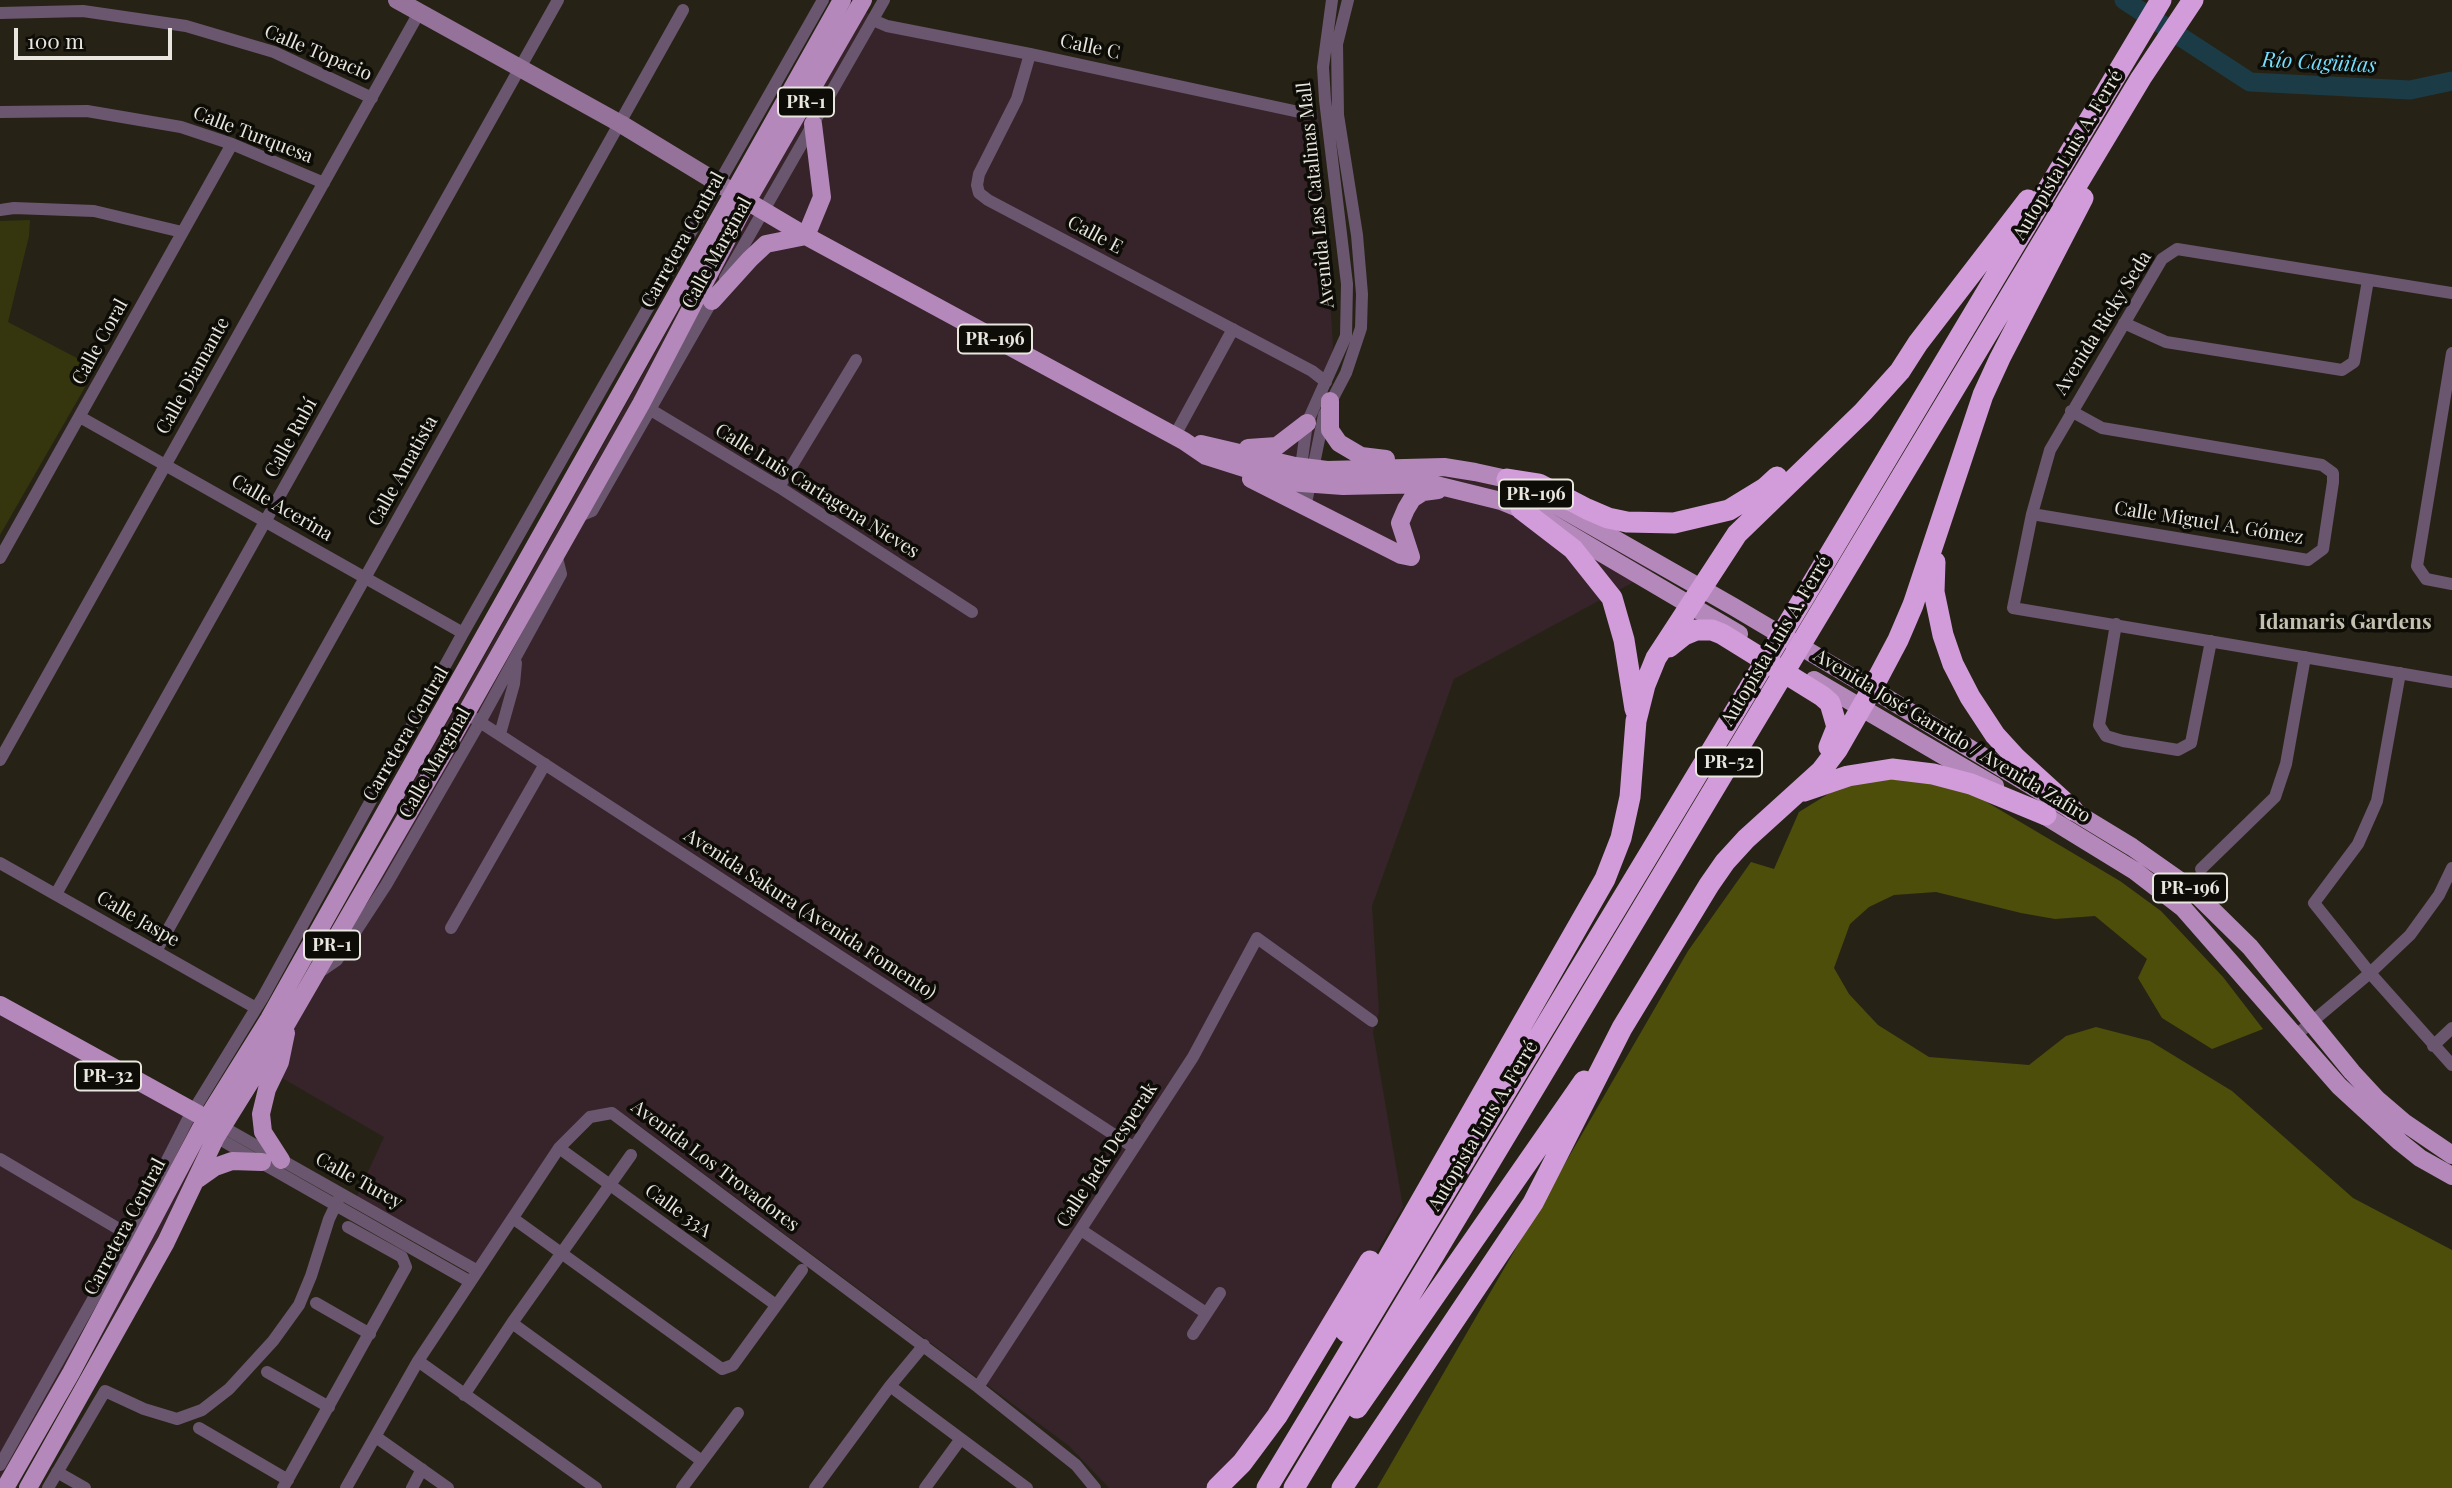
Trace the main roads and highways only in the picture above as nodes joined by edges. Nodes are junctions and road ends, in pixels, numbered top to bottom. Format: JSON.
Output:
{"nodes":[{"id":1,"x":842,"y":0,"type":"edge"},
{"id":2,"x":863,"y":0,"type":"edge"},
{"id":3,"x":2161,"y":0,"type":"edge"},
{"id":4,"x":2193,"y":0,"type":"edge"},
{"id":5,"x":813,"y":124,"type":"road end"},
{"id":6,"x":2110,"y":131,"type":"junction"},
{"id":7,"x":2078,"y":138,"type":"junction"},
{"id":8,"x":740,"y":197,"type":"junction"},
{"id":9,"x":806,"y":236,"type":"junction"},
{"id":10,"x":712,"y":301,"type":"road end"},
{"id":11,"x":667,"y":312,"type":"junction"},
{"id":12,"x":1918,"y":343,"type":"junction"},
{"id":13,"x":1330,"y":401,"type":"road end"},
{"id":14,"x":646,"y":407,"type":"junction"},
{"id":15,"x":1307,"y":423,"type":"road end"},
{"id":16,"x":1217,"y":453,"type":"junction"},
{"id":17,"x":1444,"y":467,"type":"junction"},
{"id":18,"x":1306,"y":476,"type":"junction"},
{"id":19,"x":1507,"y":479,"type":"junction"},
{"id":20,"x":1451,"y":488,"type":"junction"},
{"id":21,"x":1521,"y":509,"type":"junction"},
{"id":22,"x":1936,"y":540,"type":"junction"},
{"id":23,"x":1696,"y":597,"type":"junction"},
{"id":24,"x":495,"y":619,"type":"junction"},
{"id":25,"x":1723,"y":629,"type":"junction"},
{"id":26,"x":1660,"y":652,"type":"junction"},
{"id":27,"x":1872,"y":689,"type":"junction"},
{"id":28,"x":1825,"y":692,"type":"junction"},
{"id":29,"x":1860,"y":709,"type":"junction"},
{"id":30,"x":473,"y":717,"type":"junction"},
{"id":31,"x":1636,"y":721,"type":"junction"},
{"id":32,"x":405,"y":776,"type":"junction"},
{"id":33,"x":1799,"y":792,"type":"junction"},
{"id":34,"x":2073,"y":810,"type":"junction"},
{"id":35,"x":2046,"y":815,"type":"junction"},
{"id":36,"x":1544,"y":984,"type":"junction"},
{"id":37,"x":0,"y":1005,"type":"edge"},
{"id":38,"x":0,"y":1016,"type":"edge"},
{"id":39,"x":287,"y":1023,"type":"junction"},
{"id":40,"x":1622,"y":1028,"type":"junction"},
{"id":41,"x":205,"y":1124,"type":"junction"},
{"id":42,"x":2452,"y":1154,"type":"edge"},
{"id":43,"x":281,"y":1160,"type":"road end"},
{"id":44,"x":262,"y":1162,"type":"road end"},
{"id":45,"x":2452,"y":1176,"type":"edge"},
{"id":46,"x":195,"y":1180,"type":"junction"},
{"id":47,"x":21,"y":1444,"type":"junction"},
{"id":48,"x":1319,"y":1447,"type":"junction"},
{"id":49,"x":1278,"y":1469,"type":"junction"},
{"id":50,"x":5,"y":1488,"type":"edge"},
{"id":51,"x":22,"y":1488,"type":"edge"},
{"id":52,"x":28,"y":1488,"type":"edge"},
{"id":53,"x":1217,"y":1488,"type":"edge"},
{"id":54,"x":1267,"y":1488,"type":"edge"},
{"id":55,"x":1294,"y":1488,"type":"edge"},
{"id":56,"x":1342,"y":1488,"type":"edge"}],
"edges":[{"from":1,"to":8,"type":"main road","name":"Carretera Central","number":"PR-1"},
{"from":2,"to":8,"type":"main road","name":"Carretera Central","number":"PR-1"},
{"from":3,"to":7,"type":"highway","name":"Autopista Luis A. Ferré","number":"PR-52"},
{"from":4,"to":6,"type":"highway","name":"Autopista Luis A. Ferré","number":"PR-52"},
{"from":5,"to":9,"type":"main road"},
{"from":6,"to":22,"type":"highway"},
{"from":6,"to":48,"type":"highway","name":"Autopista Luis A. Ferré","number":"PR-52"},
{"from":7,"to":12,"type":"highway"},
{"from":7,"to":49,"type":"highway","name":"Autopista Luis A. Ferré","number":"PR-52"},
{"from":8,"to":9,"type":"main road","name":"Avenida José Garrido / Avenida Zafiro","number":"PR-196"},
{"from":8,"to":11,"type":"main road","name":"Carretera Central","number":"PR-1"},
{"from":8,"to":14,"type":"main road","name":"Carretera Central","number":"PR-1"},
{"from":9,"to":10,"type":"main road"},
{"from":9,"to":16,"type":"main road","name":"Avenida José Garrido / Avenida Zafiro","number":"PR-196"},
{"from":11,"to":14,"type":"main road"},
{"from":11,"to":24,"type":"main road","name":"Carretera Central","number":"PR-1"},
{"from":12,"to":19,"type":"highway"},
{"from":12,"to":23,"type":"highway"},
{"from":13,"to":17,"type":"main road"},
{"from":14,"to":30,"type":"main road","name":"Carretera Central","number":"PR-1"},
{"from":15,"to":16,"type":"main road"},
{"from":16,"to":18,"type":"main road","name":"Avenida José Garrido / Avenida Zafiro","number":"PR-196"},
{"from":16,"to":20,"type":"main road"},
{"from":17,"to":18,"type":"main road","name":"Avenida José Garrido / Avenida Zafiro","number":"PR-196"},
{"from":17,"to":19,"type":"main road","name":"Avenida José Garrido / Avenida Zafiro","number":"PR-196"},
{"from":18,"to":20,"type":"main road","name":"Avenida José Garrido / Avenida Zafiro","number":"PR-196"},
{"from":19,"to":23,"type":"main road","name":"Avenida José Garrido / Avenida Zafiro","number":"PR-196"},
{"from":20,"to":21,"type":"main road","name":"Avenida José Garrido / Avenida Zafiro","number":"PR-196"},
{"from":21,"to":23,"type":"main road","name":"Avenida José Garrido / Avenida Zafiro","number":"PR-196"},
{"from":21,"to":31,"type":"highway"},
{"from":22,"to":27,"type":"highway"},
{"from":22,"to":34,"type":"highway"},
{"from":23,"to":25,"type":"main road","name":"Avenida José Garrido / Avenida Zafiro","number":"PR-196"},
{"from":23,"to":26,"type":"highway"},
{"from":23,"to":27,"type":"main road","name":"Avenida José Garrido / Avenida Zafiro","number":"PR-196"},
{"from":24,"to":30,"type":"main road"},
{"from":24,"to":32,"type":"main road","name":"Carretera Central","number":"PR-1"},
{"from":25,"to":26,"type":"highway"},
{"from":25,"to":28,"type":"highway"},
{"from":26,"to":31,"type":"highway"},
{"from":27,"to":29,"type":"highway"},
{"from":27,"to":34,"type":"main road","name":"Avenida José Garrido / Avenida Zafiro","number":"PR-196"},
{"from":28,"to":29,"type":"main road","name":"Avenida José Garrido / Avenida Zafiro","number":"PR-196"},
{"from":28,"to":33,"type":"highway"},
{"from":29,"to":33,"type":"highway"},
{"from":29,"to":35,"type":"main road","name":"Avenida José Garrido / Avenida Zafiro","number":"PR-196"},
{"from":30,"to":32,"type":"main road"},
{"from":30,"to":39,"type":"main road","name":"Carretera Central","number":"PR-1"},
{"from":31,"to":36,"type":"highway"},
{"from":32,"to":41,"type":"main road","name":"Carretera Central","number":"PR-1"},
{"from":33,"to":35,"type":"highway"},
{"from":33,"to":40,"type":"highway"},
{"from":34,"to":42,"type":"main road","name":"Avenida José Garrido / Avenida Zafiro","number":"PR-196"},
{"from":35,"to":45,"type":"main road","name":"Avenida José Garrido / Avenida Zafiro","number":"PR-196"},
{"from":36,"to":49,"type":"highway"},
{"from":36,"to":53,"type":"highway"},
{"from":37,"to":41,"type":"main road"},
{"from":38,"to":41,"type":"main road","number":"PR-32"},
{"from":39,"to":41,"type":"main road","name":"Carretera Central","number":"PR-1"},
{"from":39,"to":43,"type":"main road"},
{"from":40,"to":48,"type":"highway"},
{"from":40,"to":56,"type":"highway"},
{"from":41,"to":46,"type":"main road","name":"Carretera Central","number":"PR-1"},
{"from":41,"to":47,"type":"main road","name":"Carretera Central","number":"PR-1"},
{"from":44,"to":46,"type":"main road"},
{"from":46,"to":52,"type":"main road","name":"Carretera Central","number":"PR-1"},
{"from":47,"to":50,"type":"main road","name":"Carretera Central","number":"PR-1"},
{"from":47,"to":51,"type":"main road"},
{"from":48,"to":55,"type":"highway","name":"Autopista Luis A. Ferré","number":"PR-52"},
{"from":49,"to":54,"type":"highway","name":"Autopista Luis A. Ferré","number":"PR-52"}]}
